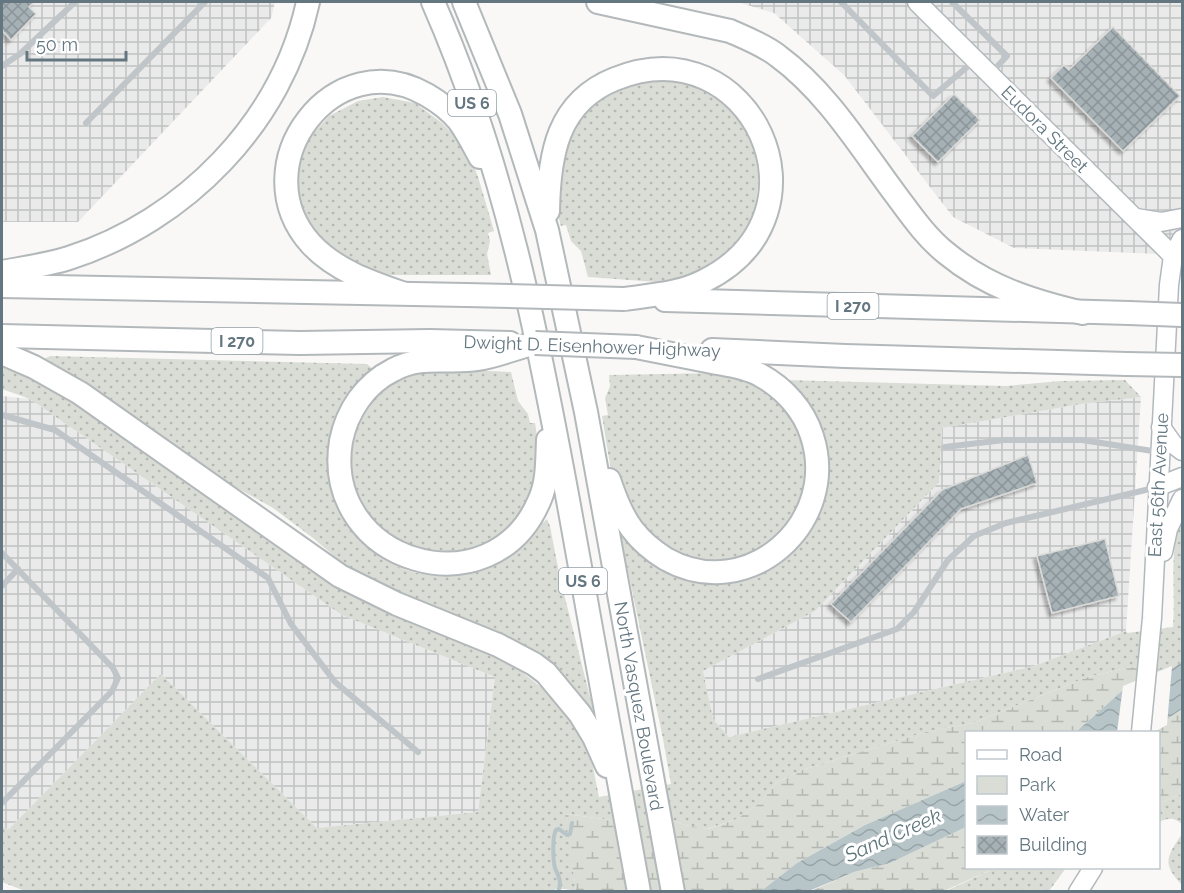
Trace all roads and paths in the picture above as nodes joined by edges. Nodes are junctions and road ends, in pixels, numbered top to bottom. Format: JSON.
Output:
{"nodes":[{"id":1,"x":75,"y":2,"type":"edge"},
{"id":2,"x":205,"y":2,"type":"edge"},
{"id":3,"x":308,"y":2,"type":"edge"},
{"id":4,"x":433,"y":2,"type":"edge"},
{"id":5,"x":464,"y":2,"type":"edge"},
{"id":6,"x":598,"y":2,"type":"edge"},
{"id":7,"x":841,"y":2,"type":"edge"},
{"id":8,"x":917,"y":2,"type":"edge"},
{"id":9,"x":952,"y":2,"type":"edge"},
{"id":10,"x":975,"y":59,"type":"junction"},
{"id":11,"x":2,"y":66,"type":"edge"},
{"id":12,"x":990,"y":74,"type":"junction"},
{"id":13,"x":87,"y":123,"type":"dead end"},
{"id":14,"x":505,"y":207,"type":"junction"},
{"id":15,"x":1136,"y":218,"type":"junction"},
{"id":16,"x":1182,"y":218,"type":"edge"},
{"id":17,"x":547,"y":230,"type":"junction"},
{"id":18,"x":1182,"y":239,"type":"edge"},
{"id":19,"x":1173,"y":256,"type":"junction"},
{"id":20,"x":2,"y":272,"type":"edge"},
{"id":21,"x":2,"y":286,"type":"edge"},
{"id":22,"x":402,"y":293,"type":"junction"},
{"id":23,"x":624,"y":299,"type":"junction"},
{"id":24,"x":1083,"y":313,"type":"junction"},
{"id":25,"x":1182,"y":315,"type":"edge"},
{"id":26,"x":2,"y":336,"type":"edge"},
{"id":27,"x":636,"y":346,"type":"junction"},
{"id":28,"x":475,"y":351,"type":"junction"},
{"id":29,"x":2,"y":353,"type":"edge"},
{"id":30,"x":1182,"y":365,"type":"edge"},
{"id":31,"x":549,"y":397,"type":"junction"},
{"id":32,"x":586,"y":412,"type":"junction"},
{"id":33,"x":2,"y":415,"type":"edge"},
{"id":34,"x":1161,"y":427,"type":"junction"},
{"id":35,"x":945,"y":447,"type":"dead end"},
{"id":36,"x":1160,"y":452,"type":"junction"},
{"id":37,"x":1182,"y":452,"type":"edge"},
{"id":38,"x":1182,"y":477,"type":"edge"},
{"id":39,"x":1157,"y":487,"type":"junction"},
{"id":40,"x":1182,"y":499,"type":"edge"},
{"id":41,"x":2,"y":553,"type":"edge"},
{"id":42,"x":18,"y":569,"type":"junction"},
{"id":43,"x":2,"y":586,"type":"edge"},
{"id":44,"x":1152,"y":618,"type":"junction"},
{"id":45,"x":758,"y":679,"type":"dead end"},
{"id":46,"x":1141,"y":731,"type":"edge"},
{"id":47,"x":418,"y":752,"type":"dead end"},
{"id":48,"x":614,"y":772,"type":"junction"},
{"id":49,"x":2,"y":803,"type":"edge"},
{"id":50,"x":1092,"y":869,"type":"edge"},
{"id":51,"x":1081,"y":890,"type":"edge"},
{"id":52,"x":639,"y":891,"type":"edge"},
{"id":53,"x":673,"y":891,"type":"edge"}],
"edges":[{"from":1,"to":11,"type":"lane"},
{"from":2,"to":13,"type":"lane"},
{"from":3,"to":20,"type":"highway"},
{"from":4,"to":14,"type":"highway","name":"North Vasquez Boulevard","number":"US 6"},
{"from":5,"to":17,"type":"highway","name":"North Vasquez Boulevard","number":"US 6"},
{"from":6,"to":24,"type":"highway"},
{"from":7,"to":10,"type":"lane"},
{"from":8,"to":10,"type":"main road","name":"Eudora Street"},
{"from":9,"to":12,"type":"lane"},
{"from":10,"to":12,"type":"main road","name":"Eudora Street"},
{"from":12,"to":15,"type":"main road","name":"Eudora Street"},
{"from":14,"to":22,"type":"highway"},
{"from":14,"to":31,"type":"highway","name":"North Vasquez Boulevard","number":"US 6"},
{"from":15,"to":16,"type":"main road"},
{"from":15,"to":19,"type":"main road","name":"Eudora Street"},
{"from":17,"to":23,"type":"highway"},
{"from":17,"to":32,"type":"highway","name":"North Vasquez Boulevard","number":"US 6"},
{"from":18,"to":19,"type":"main road","name":"East 56th Avenue"},
{"from":19,"to":34,"type":"main road","name":"East 56th Avenue"},
{"from":21,"to":22,"type":"highway","number":"I 270"},
{"from":22,"to":23,"type":"highway","number":"I 270","bridge":true},
{"from":23,"to":24,"type":"highway","number":"I 270"},
{"from":24,"to":25,"type":"highway","number":"I 270","bridge":true},
{"from":26,"to":28,"type":"highway","name":"Dwight D. Eisenhower Highway","number":"I 270"},
{"from":27,"to":28,"type":"highway","name":"Dwight D. Eisenhower Highway","bridge":true},
{"from":27,"to":30,"type":"highway","name":"Dwight D. Eisenhower Highway","bridge":true},
{"from":27,"to":32,"type":"highway"},
{"from":28,"to":31,"type":"highway"},
{"from":29,"to":48,"type":"highway"},
{"from":31,"to":48,"type":"highway","name":"North Vasquez Boulevard","number":"US 6"},
{"from":32,"to":53,"type":"highway","name":"North Vasquez Boulevard","number":"US 6"},
{"from":33,"to":47,"type":"lane"},
{"from":34,"to":36,"type":"main road","name":"East 56th Avenue"},
{"from":34,"to":37,"type":"main road"},
{"from":35,"to":36,"type":"lane"},
{"from":36,"to":39,"type":"main road","name":"East 56th Avenue"},
{"from":38,"to":39,"type":"main road"},
{"from":39,"to":44,"type":"main road","name":"East 56th Avenue"},
{"from":39,"to":45,"type":"lane"},
{"from":40,"to":44,"type":"main road"},
{"from":41,"to":42,"type":"lane"},
{"from":42,"to":43,"type":"lane"},
{"from":42,"to":49,"type":"lane"},
{"from":44,"to":46,"type":"main road","name":"East 56th Avenue"},
{"from":48,"to":52,"type":"highway","name":"North Vasquez Boulevard"},
{"from":50,"to":51,"type":"main road"}]}
